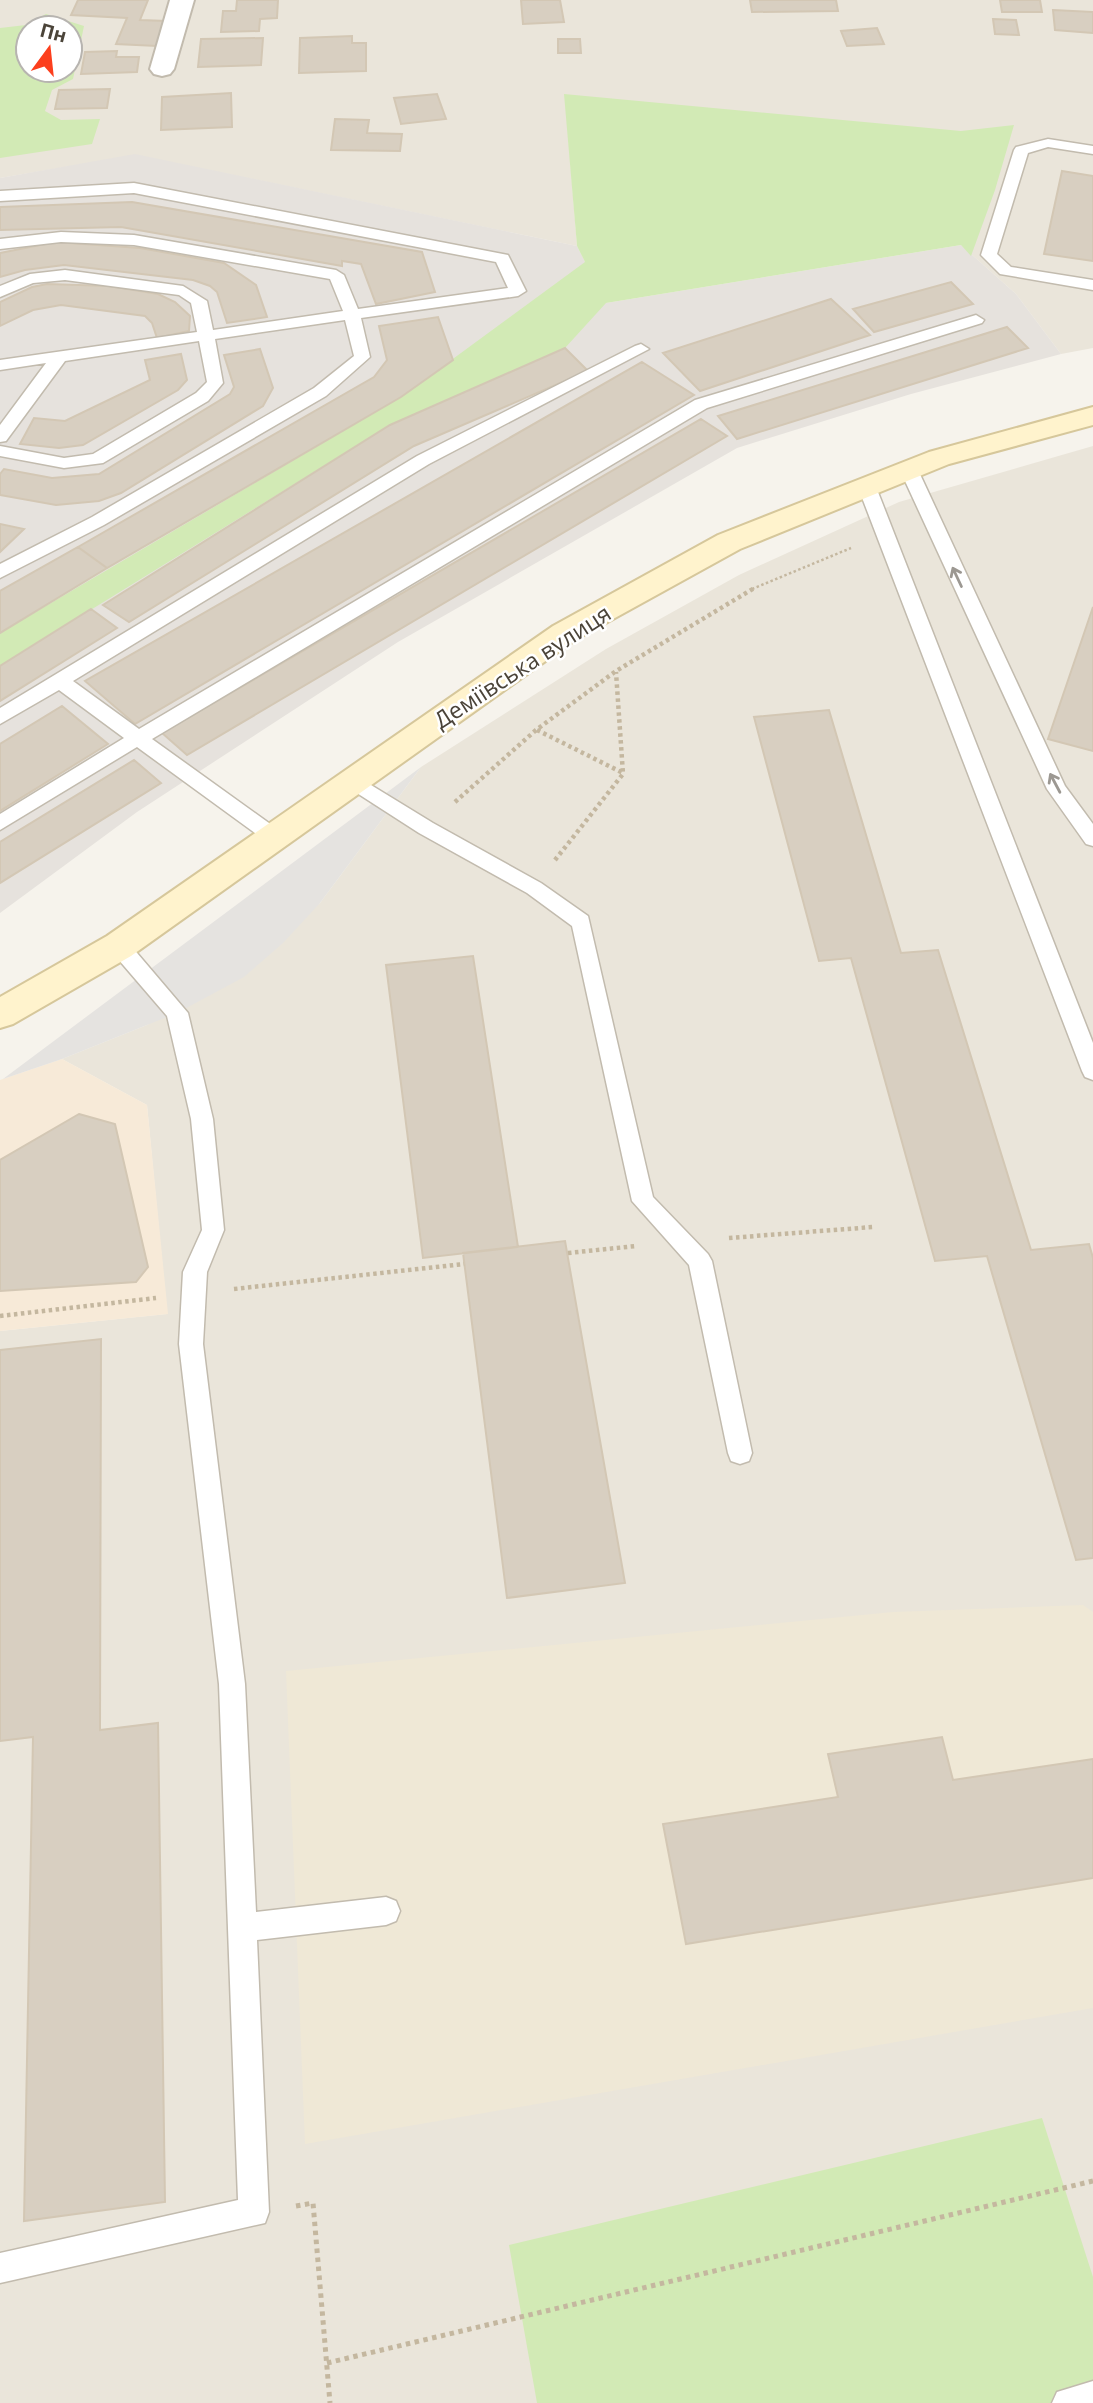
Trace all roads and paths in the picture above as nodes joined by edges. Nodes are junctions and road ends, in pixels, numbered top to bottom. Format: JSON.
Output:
{"nodes":[{"id":1,"x":182,"y":0,"type":"edge"},
{"id":2,"x":162,"y":69,"type":"dead end"},
{"id":3,"x":1093,"y":150,"type":"edge"},
{"id":4,"x":0,"y":196,"type":"edge"},
{"id":5,"x":0,"y":244,"type":"edge"},
{"id":6,"x":1093,"y":285,"type":"edge"},
{"id":7,"x":0,"y":292,"type":"edge"},
{"id":8,"x":352,"y":314,"type":"junction"},
{"id":9,"x":976,"y":320,"type":"dead end"},
{"id":10,"x":206,"y":335,"type":"junction"},
{"id":11,"x":641,"y":349,"type":"dead end"},
{"id":12,"x":60,"y":356,"type":"junction"},
{"id":13,"x":0,"y":365,"type":"edge"},
{"id":14,"x":1093,"y":416,"type":"edge"},
{"id":15,"x":0,"y":437,"type":"edge"},
{"id":16,"x":0,"y":451,"type":"edge"},
{"id":17,"x":909,"y":470,"type":"junction"},
{"id":18,"x":867,"y":487,"type":"junction"},
{"id":19,"x":884,"y":534,"type":"junction"},
{"id":20,"x":0,"y":572,"type":"edge"},
{"id":21,"x":616,"y":671,"type":"junction"},
{"id":22,"x":59,"y":681,"type":"junction"},
{"id":23,"x":0,"y":717,"type":"edge"},
{"id":24,"x":536,"y":730,"type":"junction"},
{"id":25,"x":138,"y":738,"type":"junction"},
{"id":26,"x":623,"y":774,"type":"junction"},
{"id":27,"x":353,"y":781,"type":"junction"},
{"id":28,"x":0,"y":823,"type":"edge"},
{"id":29,"x":426,"y":828,"type":"junction"},
{"id":30,"x":273,"y":836,"type":"junction"},
{"id":31,"x":1093,"y":839,"type":"edge"},
{"id":32,"x":534,"y":888,"type":"junction"},
{"id":33,"x":119,"y":946,"type":"junction"},
{"id":34,"x":0,"y":1014,"type":"edge"},
{"id":35,"x":1093,"y":1071,"type":"edge"},
{"id":36,"x":740,"y":1453,"type":"dead end"},
{"id":37,"x":386,"y":1912,"type":"dead end"},
{"id":38,"x":244,"y":1927,"type":"junction"},
{"id":39,"x":1093,"y":2181,"type":"edge"},
{"id":40,"x":313,"y":2203,"type":"dead end"},
{"id":41,"x":0,"y":2268,"type":"edge"},
{"id":42,"x":327,"y":2363,"type":"junction"},
{"id":43,"x":1093,"y":2397,"type":"edge"},
{"id":44,"x":330,"y":2403,"type":"edge"},
{"id":45,"x":1068,"y":2403,"type":"edge"}],
"edges":[{"from":1,"to":2,"type":"street"},
{"from":3,"to":6,"type":"lane"},
{"from":4,"to":8,"type":"lane"},
{"from":5,"to":8,"type":"lane"},
{"from":7,"to":10,"type":"lane"},
{"from":8,"to":10,"type":"lane"},
{"from":8,"to":20,"type":"lane"},
{"from":9,"to":25,"type":"lane"},
{"from":10,"to":12,"type":"lane"},
{"from":10,"to":16,"type":"lane"},
{"from":11,"to":22,"type":"lane"},
{"from":12,"to":13,"type":"lane"},
{"from":12,"to":15,"type":"lane"},
{"from":14,"to":17,"type":"street","name":"Деміївська вулиця"},
{"from":17,"to":18,"type":"street","name":"Деміївська вулиця"},
{"from":31,"to":17,"type":"lane","one_way":true},
{"from":18,"to":19,"type":"lane"},
{"from":18,"to":27,"type":"street","name":"Деміївська вулиця"},
{"from":19,"to":21,"type":"path"},
{"from":19,"to":35,"type":"lane"},
{"from":21,"to":24,"type":"path"},
{"from":21,"to":26,"type":"path"},
{"from":22,"to":23,"type":"lane"},
{"from":22,"to":25,"type":"lane"},
{"from":24,"to":26,"type":"path"},
{"from":24,"to":29,"type":"path"},
{"from":25,"to":28,"type":"lane"},
{"from":25,"to":30,"type":"lane"},
{"from":26,"to":32,"type":"path"},
{"from":27,"to":29,"type":"lane"},
{"from":27,"to":30,"type":"street","name":"Деміївська вулиця"},
{"from":29,"to":32,"type":"lane"},
{"from":30,"to":33,"type":"street","name":"Деміївська вулиця"},
{"from":32,"to":36,"type":"lane"},
{"from":33,"to":34,"type":"street","name":"Деміївська вулиця"},
{"from":33,"to":38,"type":"lane"},
{"from":37,"to":38,"type":"lane"},
{"from":38,"to":41,"type":"lane"},
{"from":39,"to":42,"type":"path"},
{"from":40,"to":42,"type":"path"},
{"from":42,"to":44,"type":"path"},
{"from":43,"to":45,"type":"lane"}]}
